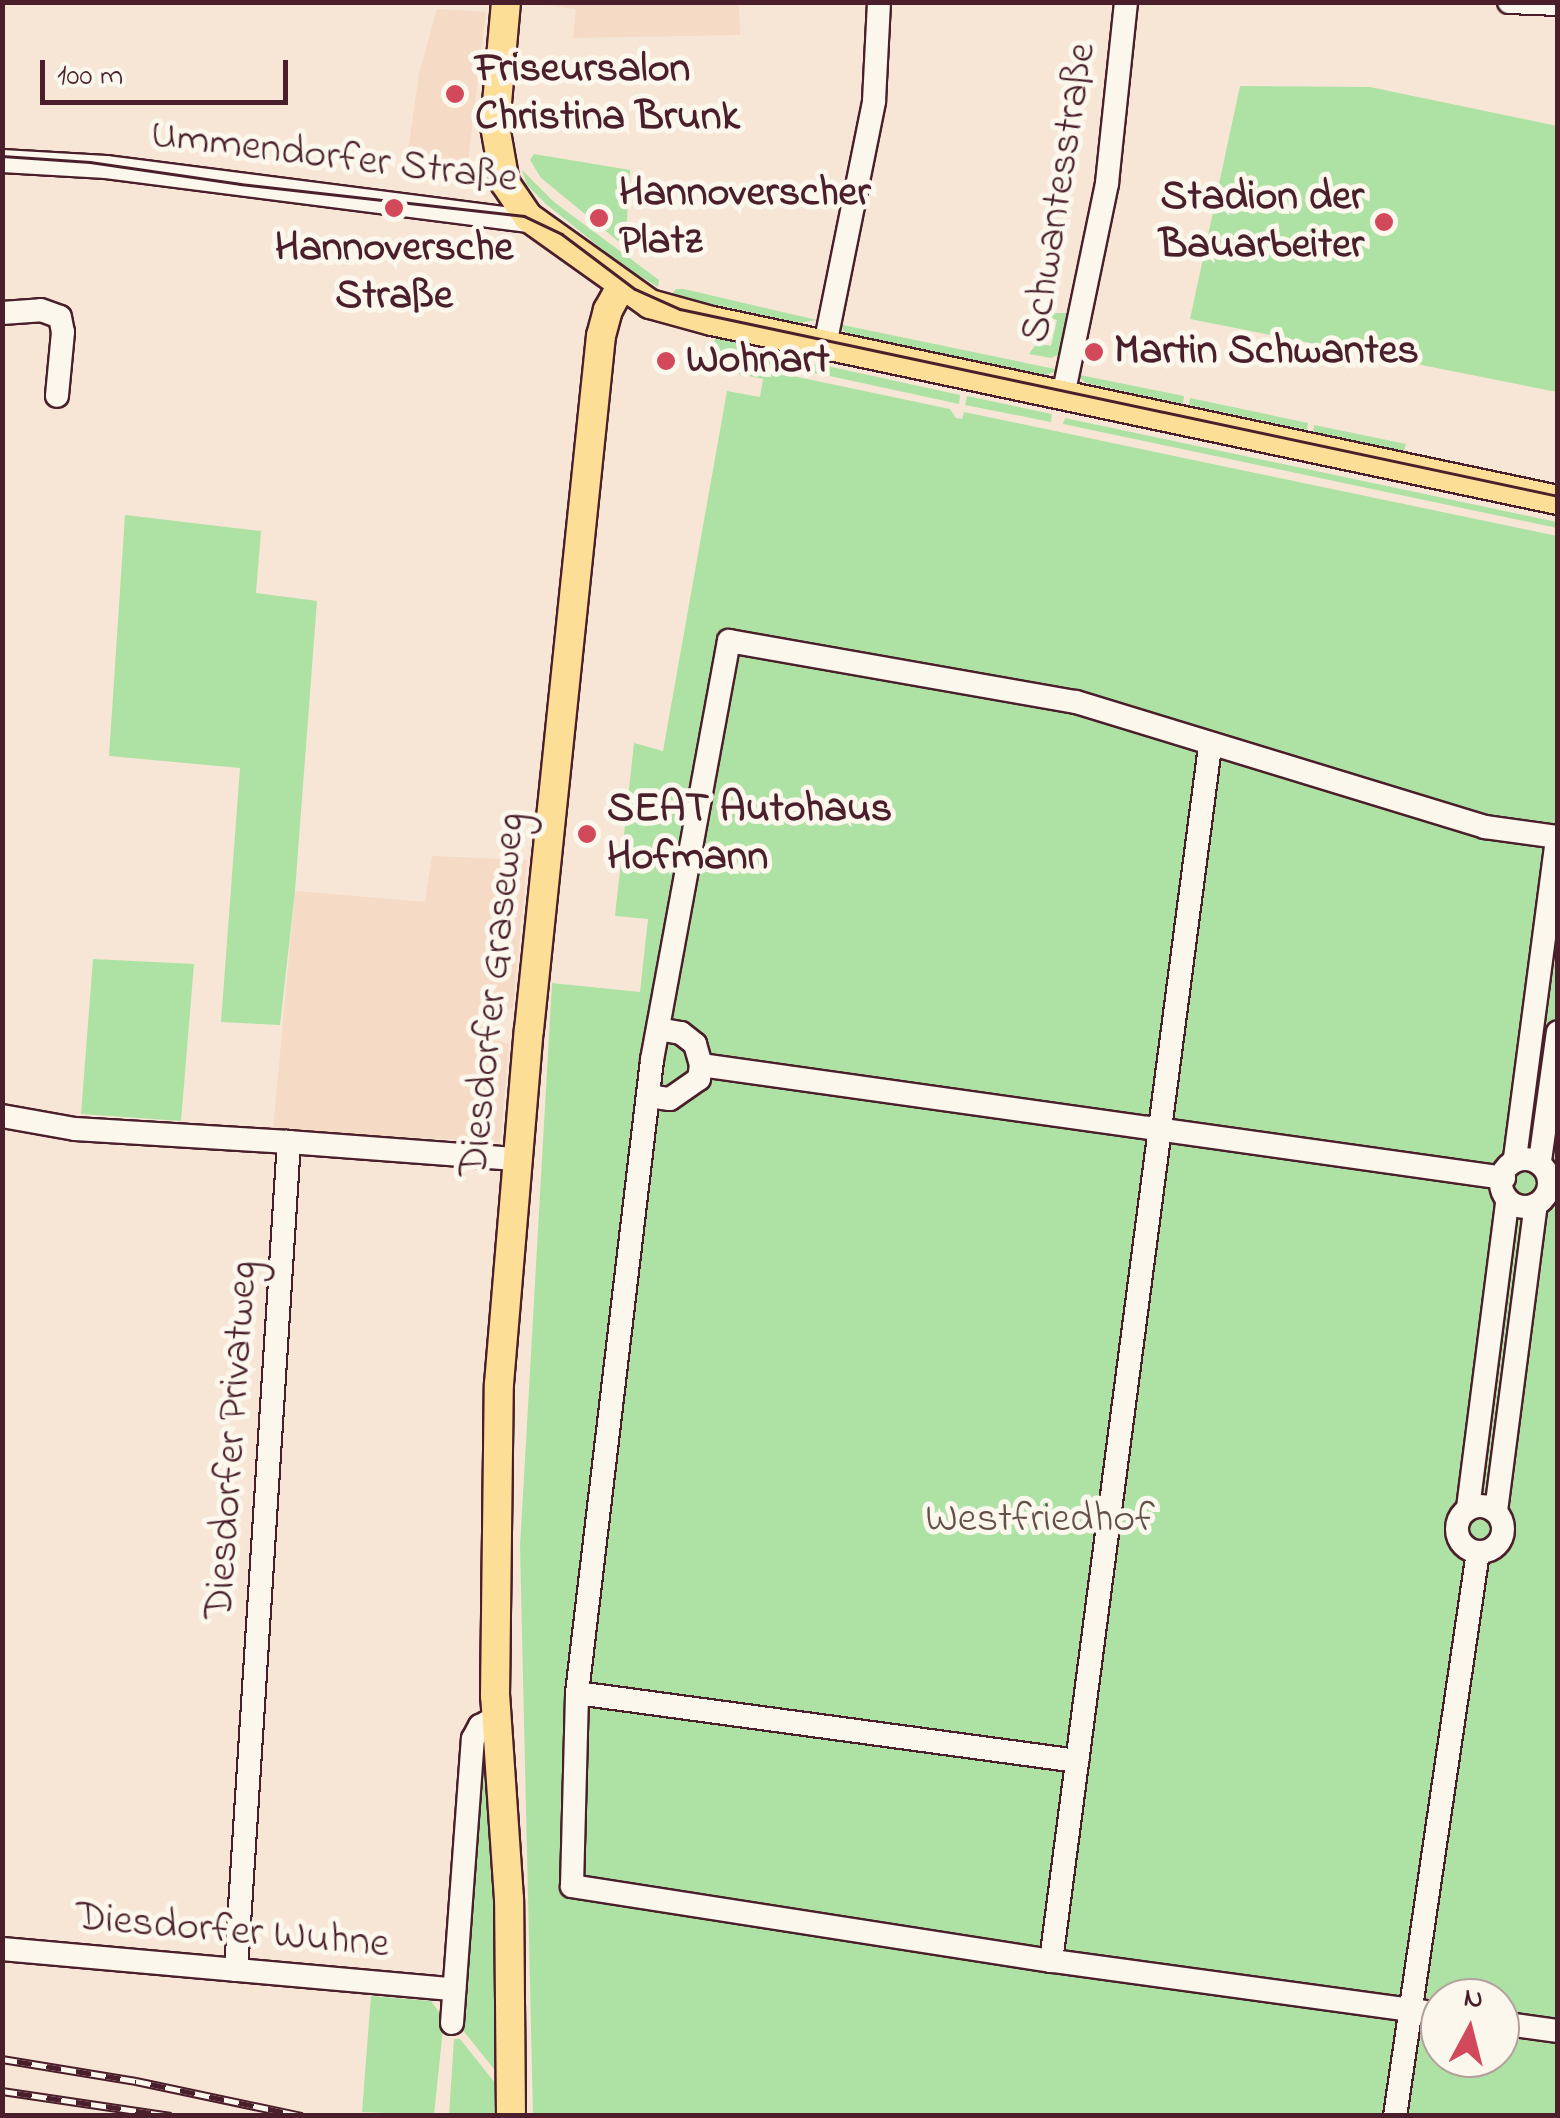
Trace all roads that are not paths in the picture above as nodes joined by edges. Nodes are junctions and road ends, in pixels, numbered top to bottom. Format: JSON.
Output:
{"nodes":[{"id":1,"x":506,"y":2,"type":"edge"},
{"id":2,"x":879,"y":2,"type":"edge"},
{"id":3,"x":1126,"y":2,"type":"edge"},
{"id":4,"x":1508,"y":2,"type":"edge"},
{"id":5,"x":1558,"y":4,"type":"edge"},
{"id":6,"x":2,"y":161,"type":"edge"},
{"id":7,"x":536,"y":222,"type":"junction"},
{"id":8,"x":621,"y":287,"type":"junction"},
{"id":9,"x":2,"y":314,"type":"edge"},
{"id":10,"x":826,"y":345,"type":"junction"},
{"id":11,"x":57,"y":396,"type":"dead end"},
{"id":12,"x":1063,"y":396,"type":"junction"},
{"id":13,"x":1558,"y":500,"type":"edge"},
{"id":14,"x":1210,"y":746,"type":"junction"},
{"id":15,"x":1557,"y":837,"type":"edge"},
{"id":16,"x":658,"y":1030,"type":"junction"},
{"id":17,"x":1558,"y":1032,"type":"edge"},
{"id":18,"x":701,"y":1065,"type":"junction"},
{"id":19,"x":648,"y":1096,"type":"junction"},
{"id":20,"x":2,"y":1116,"type":"edge"},
{"id":21,"x":1161,"y":1129,"type":"junction"},
{"id":22,"x":289,"y":1142,"type":"junction"},
{"id":23,"x":517,"y":1159,"type":"junction"},
{"id":24,"x":1547,"y":1167,"type":"edge"},
{"id":25,"x":1509,"y":1168,"type":"junction"},
{"id":26,"x":1507,"y":1202,"type":"junction"},
{"id":27,"x":1545,"y":1202,"type":"edge"},
{"id":28,"x":1468,"y":1508,"type":"junction"},
{"id":29,"x":1496,"y":1511,"type":"junction"},
{"id":30,"x":1478,"y":1552,"type":"junction"},
{"id":31,"x":577,"y":1692,"type":"junction"},
{"id":32,"x":496,"y":1717,"type":"junction"},
{"id":33,"x":1077,"y":1761,"type":"junction"},
{"id":34,"x":2,"y":1949,"type":"edge"},
{"id":35,"x":1051,"y":1960,"type":"junction"},
{"id":36,"x":236,"y":1970,"type":"junction"},
{"id":37,"x":454,"y":1990,"type":"junction"},
{"id":38,"x":1412,"y":2010,"type":"junction"},
{"id":39,"x":1420,"y":2011,"type":"edge"},
{"id":40,"x":452,"y":2023,"type":"dead end"},
{"id":41,"x":1520,"y":2026,"type":"edge"},
{"id":42,"x":1558,"y":2031,"type":"edge"},
{"id":43,"x":511,"y":2116,"type":"edge"},
{"id":44,"x":1395,"y":2116,"type":"edge"}],
"edges":[{"from":1,"to":7,"type":"main road"},
{"from":2,"to":10,"type":"street"},
{"from":3,"to":12,"type":"street","name":"Schwantesstraße"},
{"from":4,"to":5,"type":"street"},
{"from":6,"to":7,"type":"street","name":"Ummendorfer Straße"},
{"from":7,"to":8,"type":"main road"},
{"from":8,"to":10,"type":"main road"},
{"from":8,"to":23,"type":"main road","name":"Diesdorfer Graseweg"},
{"from":9,"to":11,"type":"street"},
{"from":10,"to":12,"type":"main road"},
{"from":12,"to":13,"type":"main road"},
{"from":14,"to":15,"type":"street"},
{"from":14,"to":16,"type":"street"},
{"from":14,"to":21,"type":"street"},
{"from":15,"to":25,"type":"street"},
{"from":16,"to":18,"type":"street"},
{"from":16,"to":19,"type":"street"},
{"from":17,"to":24,"type":"street"},
{"from":18,"to":19,"type":"street"},
{"from":18,"to":21,"type":"street"},
{"from":19,"to":31,"type":"street"},
{"from":20,"to":22,"type":"street"},
{"from":21,"to":25,"type":"street"},
{"from":21,"to":33,"type":"street"},
{"from":22,"to":23,"type":"street"},
{"from":22,"to":36,"type":"street","name":"Diesdorfer Privatweg"},
{"from":23,"to":32,"type":"main road","name":"Diesdorfer Graseweg"},
{"from":24,"to":25,"type":"street"},
{"from":24,"to":27,"type":"street"},
{"from":25,"to":26,"type":"street"},
{"from":26,"to":27,"type":"street"},
{"from":26,"to":28,"type":"street"},
{"from":27,"to":29,"type":"street"},
{"from":28,"to":29,"type":"street"},
{"from":28,"to":30,"type":"street"},
{"from":29,"to":30,"type":"street"},
{"from":30,"to":38,"type":"street"},
{"from":31,"to":33,"type":"street"},
{"from":31,"to":35,"type":"street"},
{"from":32,"to":37,"type":"street"},
{"from":32,"to":43,"type":"main road","name":"Diesdorfer Graseweg"},
{"from":33,"to":35,"type":"street"},
{"from":34,"to":36,"type":"street","name":"Diesdorfer Wuhne"},
{"from":35,"to":38,"type":"street"},
{"from":36,"to":37,"type":"street","name":"Diesdorfer Wuhne"},
{"from":37,"to":40,"type":"street"},
{"from":38,"to":39,"type":"street"},
{"from":38,"to":44,"type":"street"},
{"from":41,"to":42,"type":"street"}]}
